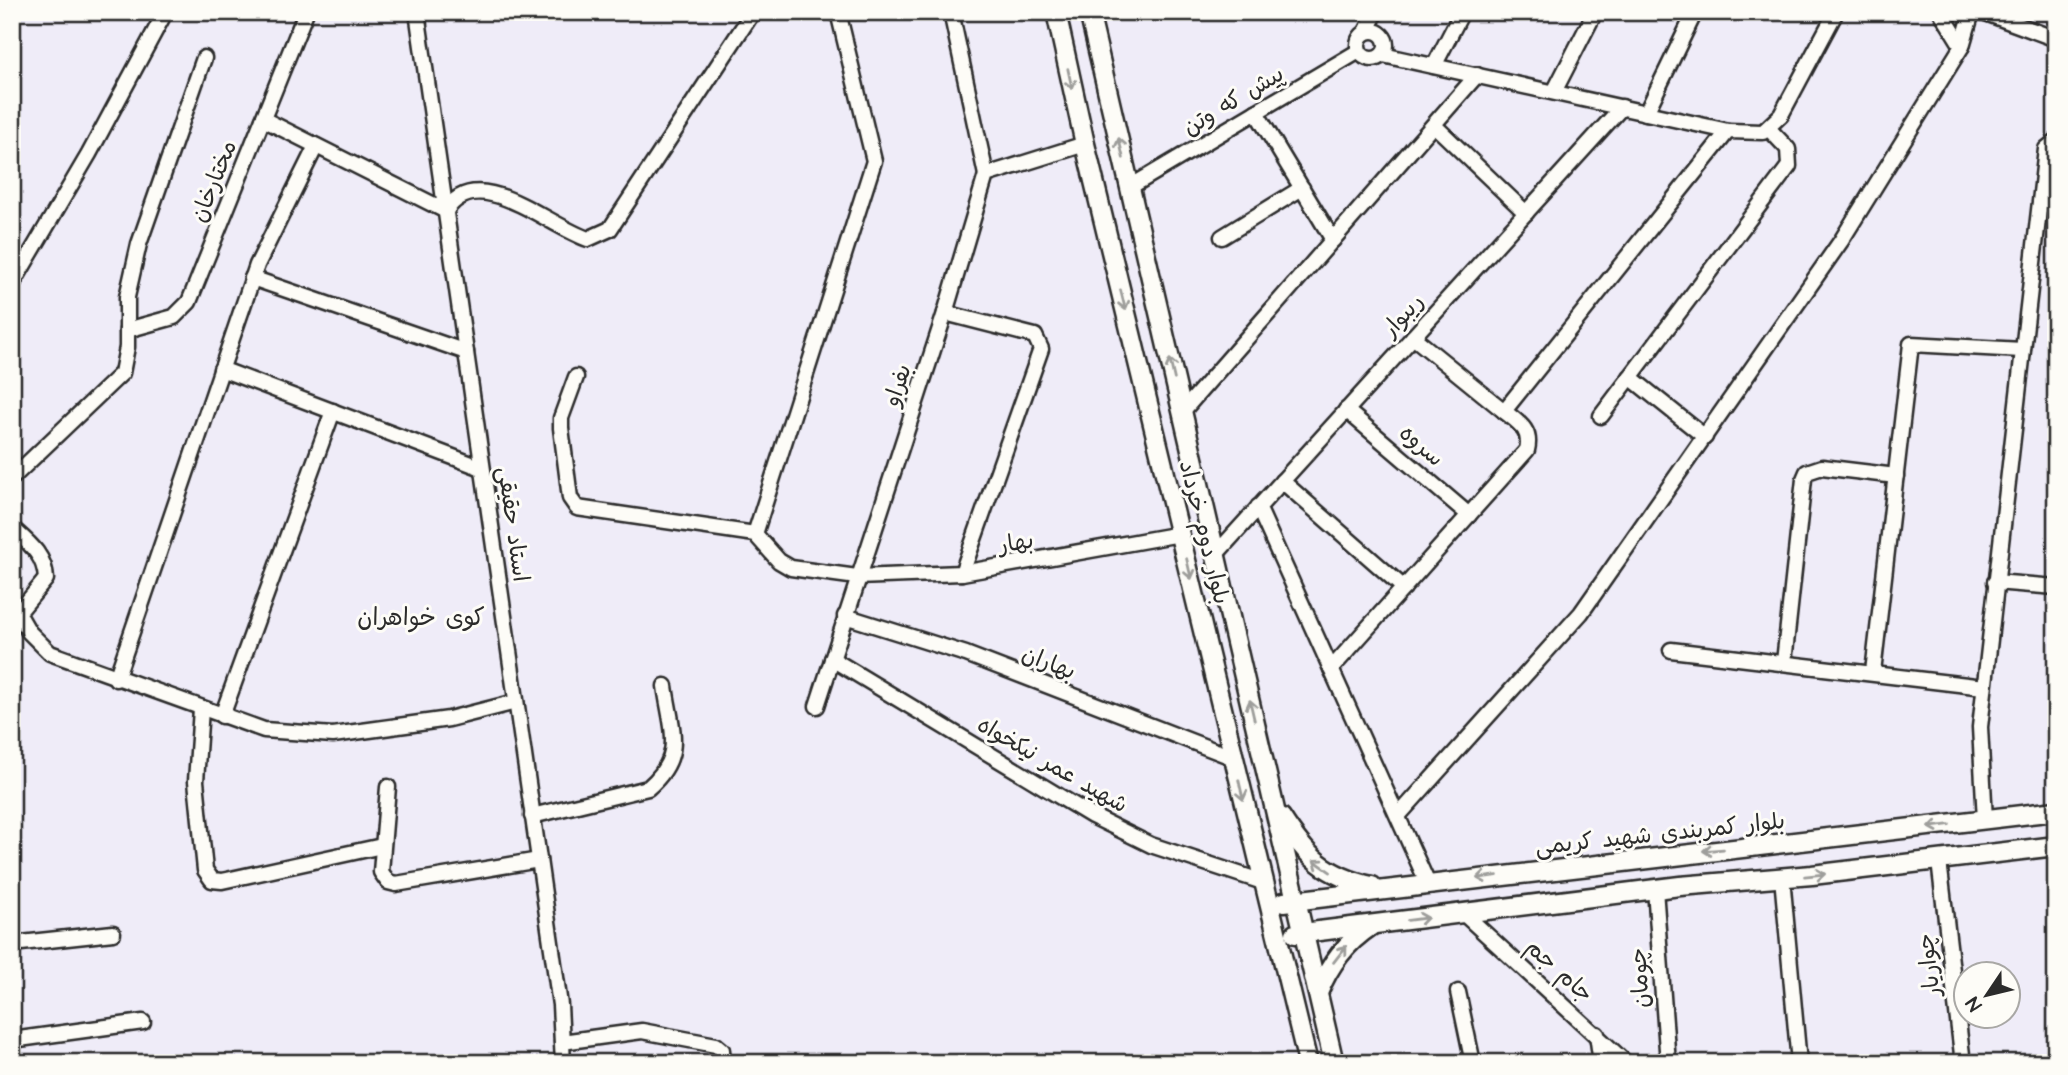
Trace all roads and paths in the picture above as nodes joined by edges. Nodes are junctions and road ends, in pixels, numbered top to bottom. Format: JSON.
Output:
{"nodes":[{"id":1,"x":306,"y":12,"type":"edge"},
{"id":2,"x":417,"y":12,"type":"edge"},
{"id":3,"x":753,"y":12,"type":"edge"},
{"id":4,"x":838,"y":12,"type":"edge"},
{"id":5,"x":951,"y":12,"type":"edge"},
{"id":6,"x":1056,"y":12,"type":"edge"},
{"id":7,"x":1089,"y":12,"type":"edge"},
{"id":8,"x":1462,"y":12,"type":"edge"},
{"id":9,"x":1595,"y":12,"type":"edge"},
{"id":10,"x":1695,"y":12,"type":"edge"},
{"id":11,"x":1836,"y":12,"type":"edge"},
{"id":12,"x":1941,"y":12,"type":"edge"},
{"id":13,"x":1972,"y":12,"type":"edge"},
{"id":14,"x":1983,"y":12,"type":"edge"},
{"id":15,"x":162,"y":18,"type":"dead end"},
{"id":16,"x":1370,"y":19,"type":"edge"},
{"id":17,"x":2056,"y":39,"type":"edge"},
{"id":18,"x":1962,"y":46,"type":"junction"},
{"id":19,"x":1359,"y":51,"type":"junction"},
{"id":20,"x":1383,"y":55,"type":"junction"},
{"id":21,"x":204,"y":58,"type":"dead end"},
{"id":22,"x":1434,"y":66,"type":"junction"},
{"id":23,"x":1478,"y":75,"type":"junction"},
{"id":24,"x":1554,"y":92,"type":"junction"},
{"id":25,"x":1622,"y":107,"type":"junction"},
{"id":26,"x":1256,"y":112,"type":"junction"},
{"id":27,"x":1646,"y":113,"type":"junction"},
{"id":28,"x":263,"y":119,"type":"junction"},
{"id":29,"x":1434,"y":125,"type":"junction"},
{"id":30,"x":1768,"y":128,"type":"junction"},
{"id":31,"x":1728,"y":131,"type":"junction"},
{"id":32,"x":2056,"y":141,"type":"edge"},
{"id":33,"x":1085,"y":144,"type":"junction"},
{"id":34,"x":316,"y":146,"type":"junction"},
{"id":35,"x":986,"y":176,"type":"junction"},
{"id":36,"x":1130,"y":187,"type":"junction"},
{"id":37,"x":1302,"y":188,"type":"junction"},
{"id":38,"x":446,"y":211,"type":"junction"},
{"id":39,"x":1526,"y":213,"type":"junction"},
{"id":40,"x":1222,"y":236,"type":"dead end"},
{"id":41,"x":1333,"y":240,"type":"junction"},
{"id":42,"x":252,"y":278,"type":"junction"},
{"id":43,"x":12,"y":285,"type":"edge"},
{"id":44,"x":945,"y":313,"type":"junction"},
{"id":45,"x":127,"y":330,"type":"junction"},
{"id":46,"x":1413,"y":337,"type":"junction"},
{"id":47,"x":2022,"y":350,"type":"junction"},
{"id":48,"x":466,"y":352,"type":"junction"},
{"id":49,"x":221,"y":369,"type":"junction"},
{"id":50,"x":576,"y":376,"type":"dead end"},
{"id":51,"x":1630,"y":377,"type":"junction"},
{"id":52,"x":1346,"y":410,"type":"junction"},
{"id":53,"x":333,"y":411,"type":"junction"},
{"id":54,"x":1504,"y":411,"type":"junction"},
{"id":55,"x":1182,"y":412,"type":"junction"},
{"id":56,"x":1601,"y":416,"type":"dead end"},
{"id":57,"x":1705,"y":437,"type":"junction"},
{"id":58,"x":482,"y":468,"type":"junction"},
{"id":59,"x":1896,"y":476,"type":"junction"},
{"id":60,"x":12,"y":478,"type":"edge"},
{"id":61,"x":1282,"y":481,"type":"junction"},
{"id":62,"x":1258,"y":507,"type":"junction"},
{"id":63,"x":1469,"y":515,"type":"junction"},
{"id":64,"x":12,"y":528,"type":"edge"},
{"id":65,"x":755,"y":534,"type":"junction"},
{"id":66,"x":1180,"y":534,"type":"junction"},
{"id":67,"x":1216,"y":554,"type":"junction"},
{"id":68,"x":962,"y":573,"type":"junction"},
{"id":69,"x":857,"y":577,"type":"junction"},
{"id":70,"x":1996,"y":582,"type":"junction"},
{"id":71,"x":2056,"y":587,"type":"edge"},
{"id":72,"x":1404,"y":588,"type":"junction"},
{"id":73,"x":845,"y":616,"type":"junction"},
{"id":74,"x":1671,"y":650,"type":"dead end"},
{"id":75,"x":832,"y":659,"type":"junction"},
{"id":76,"x":1784,"y":662,"type":"junction"},
{"id":77,"x":1332,"y":669,"type":"junction"},
{"id":78,"x":1873,"y":672,"type":"junction"},
{"id":79,"x":117,"y":679,"type":"junction"},
{"id":80,"x":664,"y":686,"type":"dead end"},
{"id":81,"x":1984,"y":687,"type":"junction"},
{"id":82,"x":516,"y":702,"type":"junction"},
{"id":83,"x":817,"y":706,"type":"dead end"},
{"id":84,"x":201,"y":709,"type":"junction"},
{"id":85,"x":222,"y":716,"type":"junction"},
{"id":86,"x":1234,"y":758,"type":"junction"},
{"id":87,"x":388,"y":787,"type":"dead end"},
{"id":88,"x":1274,"y":807,"type":"junction"},
{"id":89,"x":2056,"y":811,"type":"edge"},
{"id":90,"x":532,"y":816,"type":"junction"},
{"id":91,"x":1398,"y":816,"type":"junction"},
{"id":92,"x":1985,"y":820,"type":"junction"},
{"id":93,"x":382,"y":846,"type":"junction"},
{"id":94,"x":2056,"y":846,"type":"edge"},
{"id":95,"x":539,"y":860,"type":"junction"},
{"id":96,"x":1939,"y":861,"type":"junction"},
{"id":97,"x":1782,"y":877,"type":"junction"},
{"id":98,"x":1263,"y":882,"type":"junction"},
{"id":99,"x":1429,"y":884,"type":"junction"},
{"id":100,"x":1385,"y":889,"type":"junction"},
{"id":101,"x":1655,"y":889,"type":"junction"},
{"id":102,"x":1296,"y":900,"type":"junction"},
{"id":103,"x":1270,"y":903,"type":"junction"},
{"id":104,"x":1463,"y":913,"type":"junction"},
{"id":105,"x":1374,"y":924,"type":"junction"},
{"id":106,"x":113,"y":933,"type":"dead end"},
{"id":107,"x":1304,"y":933,"type":"junction"},
{"id":108,"x":1278,"y":936,"type":"junction"},
{"id":109,"x":12,"y":944,"type":"edge"},
{"id":110,"x":1458,"y":992,"type":"dead end"},
{"id":111,"x":1318,"y":993,"type":"junction"},
{"id":112,"x":143,"y":1022,"type":"dead end"},
{"id":113,"x":1597,"y":1034,"type":"junction"},
{"id":114,"x":12,"y":1040,"type":"edge"},
{"id":115,"x":562,"y":1042,"type":"junction"},
{"id":116,"x":563,"y":1063,"type":"edge"},
{"id":117,"x":723,"y":1063,"type":"edge"},
{"id":118,"x":1308,"y":1063,"type":"edge"},
{"id":119,"x":1334,"y":1063,"type":"edge"},
{"id":120,"x":1473,"y":1063,"type":"edge"},
{"id":121,"x":1601,"y":1063,"type":"edge"},
{"id":122,"x":1626,"y":1063,"type":"edge"},
{"id":123,"x":1668,"y":1063,"type":"edge"},
{"id":124,"x":1799,"y":1063,"type":"edge"},
{"id":125,"x":1963,"y":1063,"type":"edge"}],
"edges":[{"from":1,"to":28,"type":"street","name":"مختارخان"},
{"from":2,"to":38,"type":"street","name":"استاد حقیقی"},
{"from":3,"to":38,"type":"street"},
{"from":4,"to":65,"type":"street"},
{"from":5,"to":35,"type":"street"},
{"from":6,"to":33,"type":"street","name":"بلوار دوم خرداد","one_way":true},
{"from":36,"to":7,"type":"street","name":"بلوار دوم خرداد","one_way":true},
{"from":8,"to":22,"type":"street"},
{"from":9,"to":24,"type":"street"},
{"from":10,"to":27,"type":"street"},
{"from":11,"to":30,"type":"street"},
{"from":12,"to":18,"type":"street"},
{"from":13,"to":18,"type":"street"},
{"from":14,"to":17,"type":"street"},
{"from":15,"to":43,"type":"street"},
{"from":16,"to":19,"type":"street"},
{"from":16,"to":20,"type":"street"},
{"from":18,"to":57,"type":"street"},
{"from":19,"to":20,"type":"street"},
{"from":19,"to":26,"type":"street","name":"پیش که وتن"},
{"from":20,"to":22,"type":"street"},
{"from":21,"to":45,"type":"street"},
{"from":22,"to":23,"type":"street"},
{"from":23,"to":24,"type":"street"},
{"from":23,"to":29,"type":"street"},
{"from":24,"to":25,"type":"street"},
{"from":25,"to":27,"type":"street"},
{"from":25,"to":39,"type":"street","name":"ریبوار"},
{"from":26,"to":36,"type":"street","name":"پیش که وتن"},
{"from":26,"to":37,"type":"street"},
{"from":27,"to":31,"type":"street"},
{"from":28,"to":34,"type":"street"},
{"from":28,"to":45,"type":"street","name":"مختارخان"},
{"from":29,"to":39,"type":"street"},
{"from":29,"to":41,"type":"street"},
{"from":30,"to":31,"type":"street"},
{"from":30,"to":51,"type":"street"},
{"from":31,"to":54,"type":"street"},
{"from":32,"to":47,"type":"street"},
{"from":33,"to":35,"type":"street"},
{"from":33,"to":66,"type":"street","name":"بلوار دوم خرداد","one_way":true},
{"from":34,"to":38,"type":"street"},
{"from":34,"to":42,"type":"street"},
{"from":35,"to":44,"type":"street","name":"بفراو"},
{"from":55,"to":36,"type":"street","name":"بلوار دوم خرداد","one_way":true},
{"from":37,"to":40,"type":"street"},
{"from":37,"to":41,"type":"street"},
{"from":38,"to":48,"type":"street","name":"استاد حقیقی"},
{"from":39,"to":46,"type":"street","name":"ریبوار"},
{"from":41,"to":55,"type":"street"},
{"from":42,"to":48,"type":"street"},
{"from":42,"to":49,"type":"street"},
{"from":44,"to":68,"type":"street"},
{"from":44,"to":69,"type":"street","name":"بفراو"},
{"from":45,"to":60,"type":"street"},
{"from":46,"to":52,"type":"street","name":"ریبوار"},
{"from":46,"to":54,"type":"street"},
{"from":47,"to":59,"type":"street"},
{"from":47,"to":70,"type":"street"},
{"from":48,"to":58,"type":"street","name":"استاد حقیقی"},
{"from":49,"to":53,"type":"street"},
{"from":49,"to":79,"type":"street"},
{"from":50,"to":65,"type":"street"},
{"from":51,"to":56,"type":"street"},
{"from":51,"to":57,"type":"street"},
{"from":52,"to":61,"type":"street","name":"ریبوار"},
{"from":52,"to":63,"type":"street","name":"سروه"},
{"from":53,"to":58,"type":"street"},
{"from":53,"to":85,"type":"street"},
{"from":54,"to":63,"type":"street"},
{"from":55,"to":67,"type":"street","name":"بلوار دوم خرداد"},
{"from":57,"to":91,"type":"street"},
{"from":58,"to":82,"type":"street","name":"استاد حقیقی"},
{"from":59,"to":76,"type":"street"},
{"from":59,"to":78,"type":"street"},
{"from":61,"to":62,"type":"street","name":"ریبوار"},
{"from":61,"to":72,"type":"street"},
{"from":62,"to":67,"type":"street","name":"ریبوار"},
{"from":62,"to":77,"type":"street"},
{"from":63,"to":72,"type":"street"},
{"from":64,"to":79,"type":"street"},
{"from":65,"to":69,"type":"street","name":"بهار"},
{"from":66,"to":68,"type":"street","name":"بهار"},
{"from":66,"to":86,"type":"street","name":"بلوار دوم خرداد","one_way":true},
{"from":88,"to":67,"type":"street","name":"بلوار دوم خرداد","one_way":true},
{"from":68,"to":69,"type":"street","name":"بهار"},
{"from":69,"to":73,"type":"street","name":"بفراو"},
{"from":70,"to":71,"type":"street"},
{"from":70,"to":81,"type":"street"},
{"from":72,"to":77,"type":"street"},
{"from":73,"to":75,"type":"street","name":"بفراو"},
{"from":73,"to":86,"type":"street","name":"بهاران"},
{"from":74,"to":76,"type":"street"},
{"from":75,"to":83,"type":"street","name":"بفراو"},
{"from":75,"to":98,"type":"street","name":"شهید عمر نیکخواه"},
{"from":76,"to":78,"type":"street"},
{"from":77,"to":91,"type":"street"},
{"from":78,"to":81,"type":"street"},
{"from":79,"to":84,"type":"street"},
{"from":80,"to":90,"type":"street"},
{"from":81,"to":92,"type":"street"},
{"from":82,"to":85,"type":"street"},
{"from":82,"to":90,"type":"street","name":"استاد حقیقی"},
{"from":84,"to":85,"type":"street"},
{"from":84,"to":93,"type":"street"},
{"from":86,"to":98,"type":"street","name":"بلوار دوم خرداد","one_way":true},
{"from":87,"to":93,"type":"street"},
{"from":100,"to":88,"type":"street","one_way":true},
{"from":88,"to":102,"type":"street","name":"بلوار دوم خرداد"},
{"from":89,"to":92,"type":"street","name":"بلوار کمربندی شهید کریمی"},
{"from":90,"to":95,"type":"street","name":"استاد حقیقی"},
{"from":91,"to":99,"type":"street"},
{"from":92,"to":99,"type":"street","name":"بلوار کمربندی شهید کریمی","one_way":true},
{"from":93,"to":95,"type":"street"},
{"from":94,"to":96,"type":"street"},
{"from":95,"to":115,"type":"street","name":"استاد حقیقی"},
{"from":97,"to":96,"type":"street","one_way":true},
{"from":96,"to":125,"type":"street","name":"چواریار"},
{"from":97,"to":101,"type":"street"},
{"from":97,"to":124,"type":"street"},
{"from":98,"to":103,"type":"street","name":"بلوار دوم خرداد"},
{"from":99,"to":100,"type":"street","name":"بلوار کمربندی شهید کریمی"},
{"from":100,"to":102,"type":"street","name":"بلوار کمربندی شهید کریمی"},
{"from":101,"to":104,"type":"street"},
{"from":101,"to":123,"type":"street","name":"چومان"},
{"from":102,"to":103,"type":"street","name":"بلوار کمربندی شهید کریمی"},
{"from":102,"to":107,"type":"street","name":"بلوار دوم خرداد"},
{"from":103,"to":108,"type":"street","name":"بلوار دوم خرداد"},
{"from":105,"to":104,"type":"street","one_way":true},
{"from":104,"to":113,"type":"street","name":"جام جم"},
{"from":105,"to":107,"type":"street"},
{"from":111,"to":105,"type":"street","one_way":true},
{"from":106,"to":109,"type":"street"},
{"from":107,"to":108,"type":"street"},
{"from":107,"to":111,"type":"street","name":"بلوار دوم خرداد"},
{"from":108,"to":118,"type":"street","name":"بلوار دوم خرداد"},
{"from":110,"to":120,"type":"street"},
{"from":111,"to":119,"type":"street","name":"بلوار دوم خرداد"},
{"from":112,"to":114,"type":"street"},
{"from":113,"to":121,"type":"street"},
{"from":113,"to":122,"type":"street","name":"جام جم"},
{"from":115,"to":116,"type":"street","name":"استاد حقیقی"},
{"from":115,"to":117,"type":"street"}]}
